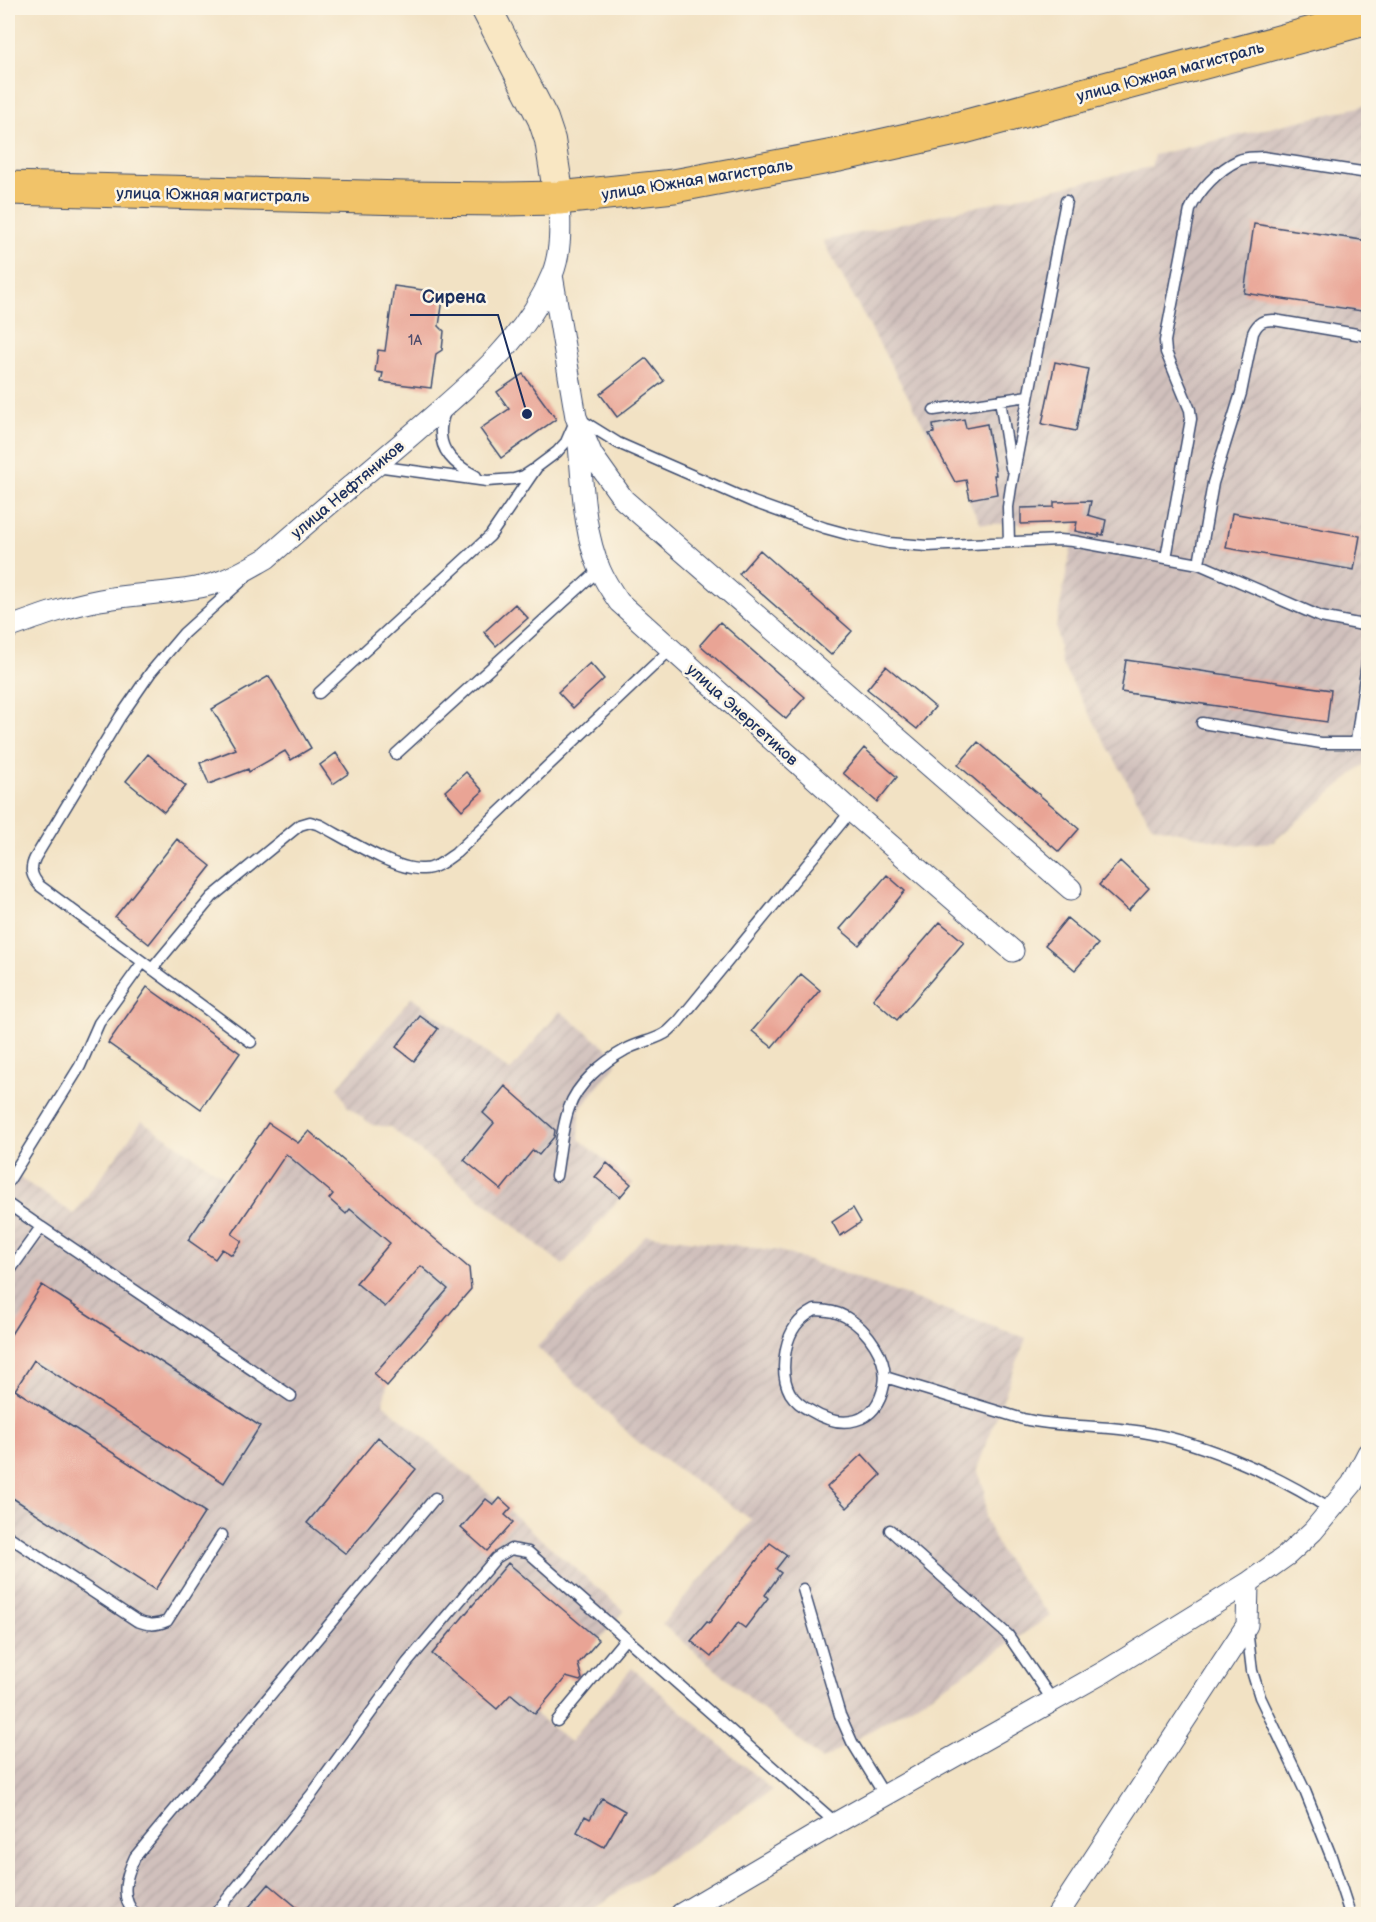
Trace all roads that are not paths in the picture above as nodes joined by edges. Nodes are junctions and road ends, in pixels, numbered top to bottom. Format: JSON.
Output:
{"nodes":[{"id":1,"x":486,"y":8,"type":"edge"},
{"id":2,"x":1368,"y":18,"type":"edge"},
{"id":3,"x":1368,"y":173,"type":"edge"},
{"id":4,"x":8,"y":188,"type":"edge"},
{"id":5,"x":559,"y":198,"type":"junction"},
{"id":6,"x":1066,"y":201,"type":"dead end"},
{"id":7,"x":552,"y":275,"type":"junction"},
{"id":8,"x":1368,"y":336,"type":"edge"},
{"id":9,"x":1028,"y":396,"type":"junction"},
{"id":10,"x":453,"y":399,"type":"junction"},
{"id":11,"x":1000,"y":400,"type":"junction"},
{"id":12,"x":934,"y":410,"type":"dead end"},
{"id":13,"x":576,"y":417,"type":"junction"},
{"id":14,"x":375,"y":466,"type":"junction"},
{"id":15,"x":537,"y":467,"type":"junction"},
{"id":16,"x":1013,"y":477,"type":"junction"},
{"id":17,"x":487,"y":481,"type":"junction"},
{"id":18,"x":1009,"y":542,"type":"junction"},
{"id":19,"x":267,"y":558,"type":"junction"},
{"id":20,"x":1166,"y":558,"type":"junction"},
{"id":21,"x":1199,"y":564,"type":"junction"},
{"id":22,"x":599,"y":570,"type":"junction"},
{"id":23,"x":1368,"y":626,"type":"edge"},
{"id":24,"x":8,"y":628,"type":"edge"},
{"id":25,"x":671,"y":649,"type":"junction"},
{"id":26,"x":1368,"y":656,"type":"edge"},
{"id":27,"x":319,"y":693,"type":"dead end"},
{"id":28,"x":1202,"y":723,"type":"dead end"},
{"id":29,"x":1356,"y":742,"type":"junction"},
{"id":30,"x":1368,"y":743,"type":"edge"},
{"id":31,"x":396,"y":754,"type":"dead end"},
{"id":32,"x":851,"y":811,"type":"junction"},
{"id":33,"x":1071,"y":890,"type":"dead end"},
{"id":34,"x":1014,"y":951,"type":"dead end"},
{"id":35,"x":148,"y":966,"type":"junction"},
{"id":36,"x":251,"y":1042,"type":"dead end"},
{"id":37,"x":556,"y":1176,"type":"dead end"},
{"id":38,"x":8,"y":1182,"type":"edge"},
{"id":39,"x":8,"y":1204,"type":"edge"},
{"id":40,"x":41,"y":1227,"type":"junction"},
{"id":41,"x":8,"y":1273,"type":"edge"},
{"id":42,"x":885,"y":1377,"type":"junction"},
{"id":43,"x":291,"y":1396,"type":"dead end"},
{"id":44,"x":1368,"y":1453,"type":"edge"},
{"id":45,"x":435,"y":1498,"type":"dead end"},
{"id":46,"x":1331,"y":1510,"type":"junction"},
{"id":47,"x":890,"y":1530,"type":"dead end"},
{"id":48,"x":222,"y":1535,"type":"dead end"},
{"id":49,"x":8,"y":1536,"type":"edge"},
{"id":50,"x":1248,"y":1583,"type":"junction"},
{"id":51,"x":803,"y":1589,"type":"dead end"},
{"id":52,"x":1247,"y":1625,"type":"junction"},
{"id":53,"x":626,"y":1638,"type":"junction"},
{"id":54,"x":1053,"y":1701,"type":"junction"},
{"id":55,"x":557,"y":1721,"type":"dead end"},
{"id":56,"x":885,"y":1796,"type":"junction"},
{"id":57,"x":836,"y":1823,"type":"junction"},
{"id":58,"x":135,"y":1914,"type":"edge"},
{"id":59,"x":215,"y":1914,"type":"edge"},
{"id":60,"x":681,"y":1914,"type":"edge"},
{"id":61,"x":1058,"y":1914,"type":"edge"},
{"id":62,"x":1350,"y":1914,"type":"edge"}],
"edges":[{"from":1,"to":5,"type":"street"},
{"from":2,"to":5,"type":"highway","name":"улица Южная магистраль"},
{"from":3,"to":20,"type":"lane"},
{"from":4,"to":5,"type":"highway","name":"улица Южная магистраль"},
{"from":5,"to":7,"type":"street","name":"улица Нефтяников"},
{"from":6,"to":9,"type":"lane"},
{"from":7,"to":10,"type":"street","name":"улица Нефтяников"},
{"from":7,"to":13,"type":"street"},
{"from":8,"to":21,"type":"lane"},
{"from":9,"to":11,"type":"lane"},
{"from":9,"to":16,"type":"lane"},
{"from":10,"to":14,"type":"street","name":"улица Нефтяников"},
{"from":10,"to":17,"type":"lane"},
{"from":11,"to":12,"type":"lane"},
{"from":11,"to":16,"type":"lane"},
{"from":13,"to":15,"type":"lane"},
{"from":13,"to":18,"type":"lane"},
{"from":13,"to":22,"type":"street","name":"улица Энергетиков"},
{"from":13,"to":33,"type":"street"},
{"from":14,"to":17,"type":"lane"},
{"from":14,"to":19,"type":"street","name":"улица Нефтяников"},
{"from":15,"to":17,"type":"lane"},
{"from":15,"to":27,"type":"lane"},
{"from":16,"to":18,"type":"lane"},
{"from":18,"to":20,"type":"lane"},
{"from":19,"to":24,"type":"street","name":"улица Нефтяников"},
{"from":19,"to":35,"type":"lane"},
{"from":20,"to":21,"type":"lane"},
{"from":21,"to":23,"type":"lane"},
{"from":22,"to":25,"type":"street","name":"улица Энергетиков"},
{"from":22,"to":31,"type":"lane"},
{"from":25,"to":32,"type":"street","name":"улица Энергетиков"},
{"from":25,"to":35,"type":"lane"},
{"from":26,"to":29,"type":"lane"},
{"from":28,"to":29,"type":"lane"},
{"from":29,"to":30,"type":"lane"},
{"from":32,"to":34,"type":"street","name":"улица Энергетиков"},
{"from":32,"to":37,"type":"lane"},
{"from":35,"to":36,"type":"lane"},
{"from":35,"to":38,"type":"lane"},
{"from":39,"to":40,"type":"lane"},
{"from":40,"to":41,"type":"lane"},
{"from":40,"to":43,"type":"lane"},
{"from":42,"to":42,"type":"lane"},
{"from":42,"to":46,"type":"lane"},
{"from":44,"to":46,"type":"street"},
{"from":45,"to":58,"type":"lane"},
{"from":46,"to":50,"type":"street"},
{"from":47,"to":54,"type":"lane"},
{"from":48,"to":49,"type":"lane"},
{"from":50,"to":52,"type":"street"},
{"from":50,"to":54,"type":"street"},
{"from":51,"to":56,"type":"lane"},
{"from":52,"to":61,"type":"street"},
{"from":52,"to":62,"type":"lane"},
{"from":53,"to":55,"type":"lane"},
{"from":53,"to":57,"type":"lane"},
{"from":53,"to":59,"type":"lane"},
{"from":54,"to":56,"type":"street"},
{"from":56,"to":57,"type":"street"},
{"from":57,"to":60,"type":"street"}]}
